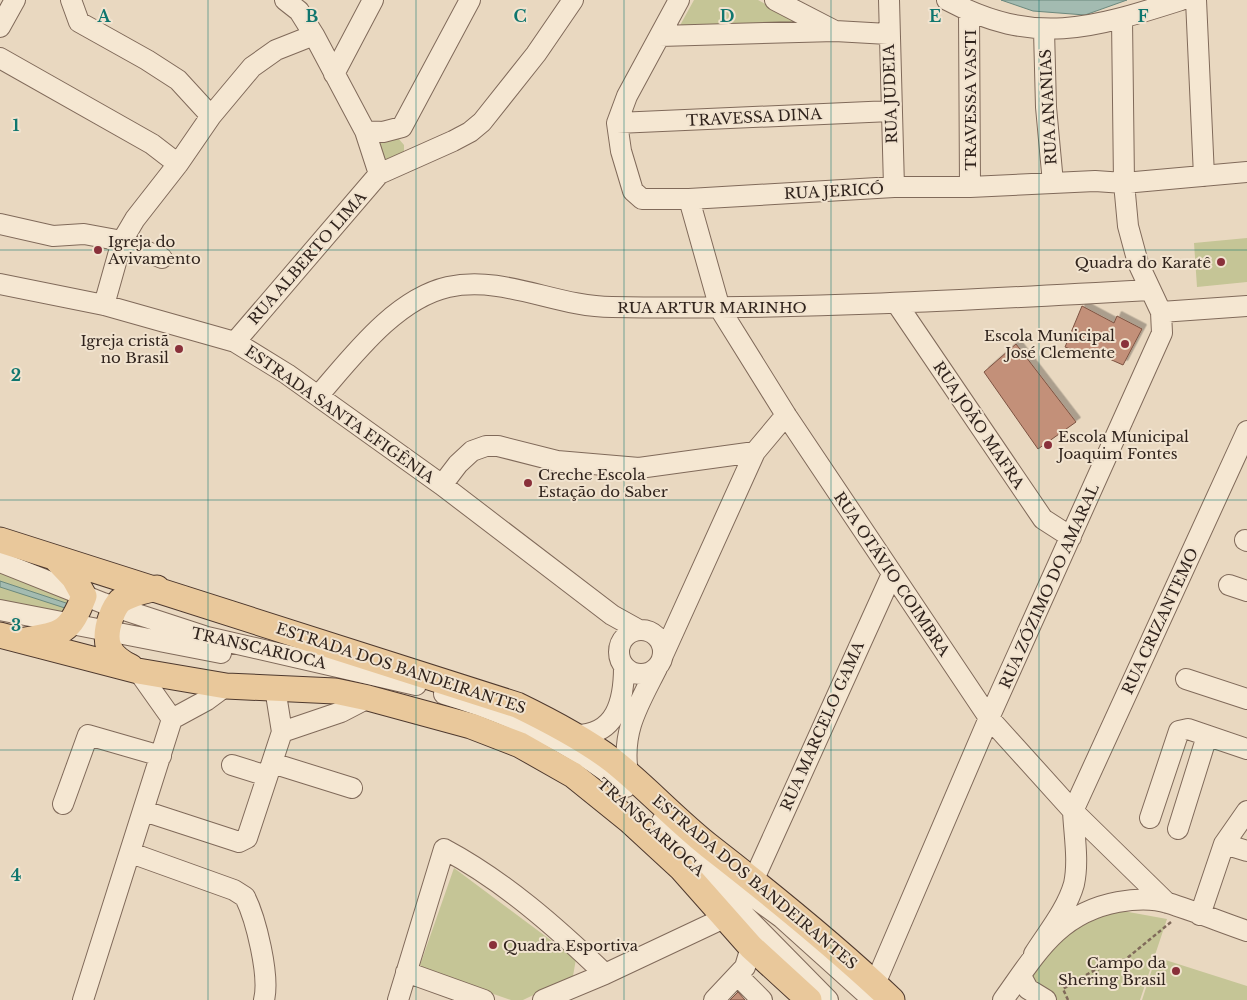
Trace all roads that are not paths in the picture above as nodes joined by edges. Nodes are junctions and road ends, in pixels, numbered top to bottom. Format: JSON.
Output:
{"nodes":[{"id":1,"x":15,"y":0,"type":"edge"},
{"id":2,"x":71,"y":0,"type":"edge"},
{"id":3,"x":285,"y":0,"type":"edge"},
{"id":4,"x":373,"y":0,"type":"edge"},
{"id":5,"x":470,"y":0,"type":"edge"},
{"id":6,"x":573,"y":0,"type":"edge"},
{"id":7,"x":679,"y":0,"type":"edge"},
{"id":8,"x":775,"y":0,"type":"edge"},
{"id":9,"x":889,"y":0,"type":"edge"},
{"id":10,"x":947,"y":0,"type":"edge"},
{"id":11,"x":1181,"y":0,"type":"edge"},
{"id":12,"x":1196,"y":0,"type":"edge"},
{"id":13,"x":969,"y":12,"type":"junction"},
{"id":14,"x":1122,"y":19,"type":"junction"},
{"id":15,"x":0,"y":27,"type":"edge"},
{"id":16,"x":1044,"y":30,"type":"junction"},
{"id":17,"x":835,"y":31,"type":"junction"},
{"id":18,"x":888,"y":34,"type":"junction"},
{"id":19,"x":314,"y":35,"type":"junction"},
{"id":20,"x":660,"y":36,"type":"junction"},
{"id":21,"x":0,"y":58,"type":"edge"},
{"id":22,"x":334,"y":74,"type":"junction"},
{"id":23,"x":891,"y":111,"type":"junction"},
{"id":24,"x":211,"y":116,"type":"junction"},
{"id":25,"x":617,"y":123,"type":"junction"},
{"id":26,"x":402,"y":127,"type":"junction"},
{"id":27,"x":365,"y":131,"type":"junction"},
{"id":28,"x":425,"y":154,"type":"junction"},
{"id":29,"x":178,"y":164,"type":"junction"},
{"id":30,"x":1247,"y":172,"type":"edge"},
{"id":31,"x":379,"y":174,"type":"junction"},
{"id":32,"x":1204,"y":176,"type":"junction"},
{"id":33,"x":1053,"y":183,"type":"junction"},
{"id":34,"x":1124,"y":183,"type":"junction"},
{"id":35,"x":970,"y":187,"type":"junction"},
{"id":36,"x":894,"y":188,"type":"junction"},
{"id":37,"x":688,"y":199,"type":"junction"},
{"id":38,"x":0,"y":224,"type":"edge"},
{"id":39,"x":122,"y":241,"type":"junction"},
{"id":40,"x":162,"y":258,"type":"dead end"},
{"id":41,"x":0,"y":284,"type":"edge"},
{"id":42,"x":1150,"y":290,"type":"junction"},
{"id":43,"x":897,"y":304,"type":"junction"},
{"id":44,"x":104,"y":305,"type":"junction"},
{"id":45,"x":1247,"y":306,"type":"edge"},
{"id":46,"x":720,"y":309,"type":"junction"},
{"id":47,"x":1161,"y":312,"type":"junction"},
{"id":48,"x":234,"y":342,"type":"junction"},
{"id":49,"x":318,"y":396,"type":"junction"},
{"id":50,"x":786,"y":415,"type":"junction"},
{"id":51,"x":1247,"y":431,"type":"edge"},
{"id":52,"x":755,"y":452,"type":"junction"},
{"id":53,"x":442,"y":485,"type":"junction"},
{"id":54,"x":1070,"y":537,"type":"junction"},
{"id":55,"x":0,"y":540,"type":"edge"},
{"id":56,"x":54,"y":557,"type":"junction"},
{"id":57,"x":0,"y":562,"type":"edge"},
{"id":58,"x":892,"y":574,"type":"junction"},
{"id":59,"x":156,"y":588,"type":"junction"},
{"id":60,"x":84,"y":596,"type":"junction"},
{"id":61,"x":115,"y":606,"type":"junction"},
{"id":62,"x":0,"y":610,"type":"edge"},
{"id":63,"x":681,"y":612,"type":"junction"},
{"id":64,"x":612,"y":615,"type":"junction"},
{"id":65,"x":72,"y":624,"type":"junction"},
{"id":66,"x":107,"y":630,"type":"junction"},
{"id":67,"x":645,"y":631,"type":"junction"},
{"id":68,"x":10,"y":638,"type":"edge"},
{"id":69,"x":620,"y":647,"type":"junction"},
{"id":70,"x":660,"y":661,"type":"junction"},
{"id":71,"x":624,"y":667,"type":"junction"},
{"id":72,"x":138,"y":671,"type":"junction"},
{"id":73,"x":1186,"y":679,"type":"dead end"},
{"id":74,"x":226,"y":686,"type":"junction"},
{"id":75,"x":275,"y":688,"type":"junction"},
{"id":76,"x":368,"y":698,"type":"junction"},
{"id":77,"x":1247,"y":698,"type":"edge"},
{"id":78,"x":172,"y":718,"type":"junction"},
{"id":79,"x":989,"y":718,"type":"junction"},
{"id":80,"x":282,"y":732,"type":"junction"},
{"id":81,"x":576,"y":735,"type":"junction"},
{"id":82,"x":1207,"y":736,"type":"junction"},
{"id":83,"x":1247,"y":749,"type":"edge"},
{"id":84,"x":161,"y":756,"type":"junction"},
{"id":85,"x":232,"y":765,"type":"dead end"},
{"id":86,"x":270,"y":770,"type":"junction"},
{"id":87,"x":628,"y":773,"type":"junction"},
{"id":88,"x":352,"y":788,"type":"dead end"},
{"id":89,"x":63,"y":804,"type":"dead end"},
{"id":90,"x":144,"y":811,"type":"junction"},
{"id":91,"x":1072,"y":811,"type":"junction"},
{"id":92,"x":1247,"y":811,"type":"edge"},
{"id":93,"x":1150,"y":818,"type":"dead end"},
{"id":94,"x":1178,"y":829,"type":"dead end"},
{"id":95,"x":1224,"y":844,"type":"junction"},
{"id":96,"x":1247,"y":851,"type":"edge"},
{"id":97,"x":131,"y":853,"type":"junction"},
{"id":98,"x":754,"y":879,"type":"junction"},
{"id":99,"x":1166,"y":903,"type":"junction"},
{"id":100,"x":1193,"y":913,"type":"junction"},
{"id":101,"x":724,"y":918,"type":"junction"},
{"id":102,"x":1247,"y":931,"type":"edge"},
{"id":103,"x":751,"y":947,"type":"junction"},
{"id":104,"x":1034,"y":954,"type":"junction"},
{"id":105,"x":406,"y":972,"type":"junction"},
{"id":106,"x":605,"y":974,"type":"junction"},
{"id":107,"x":738,"y":976,"type":"junction"},
{"id":108,"x":1021,"y":976,"type":"junction"},
{"id":109,"x":880,"y":995,"type":"edge"},
{"id":110,"x":719,"y":998,"type":"edge"},
{"id":111,"x":83,"y":1000,"type":"edge"},
{"id":112,"x":264,"y":1000,"type":"edge"},
{"id":113,"x":398,"y":1000,"type":"edge"},
{"id":114,"x":484,"y":1000,"type":"edge"},
{"id":115,"x":543,"y":1000,"type":"edge"},
{"id":116,"x":762,"y":1000,"type":"edge"},
{"id":117,"x":809,"y":1000,"type":"edge"},
{"id":118,"x":828,"y":1000,"type":"edge"},
{"id":119,"x":1003,"y":1000,"type":"edge"},
{"id":120,"x":1046,"y":1000,"type":"edge"}],
"edges":[{"from":1,"to":15,"type":"street"},
{"from":2,"to":24,"type":"street"},
{"from":3,"to":19,"type":"street"},
{"from":4,"to":22,"type":"street"},
{"from":5,"to":26,"type":"street"},
{"from":6,"to":28,"type":"street"},
{"from":7,"to":20,"type":"street","name":"RUA JERICÓ"},
{"from":8,"to":17,"type":"street"},
{"from":9,"to":18,"type":"street","name":"RUA JUDEIA"},
{"from":10,"to":13,"type":"street"},
{"from":11,"to":14,"type":"street"},
{"from":12,"to":32,"type":"street"},
{"from":13,"to":16,"type":"street"},
{"from":13,"to":35,"type":"street","name":"TRAVESSA VASTI"},
{"from":14,"to":16,"type":"street"},
{"from":14,"to":34,"type":"street","name":"RUA ZÓZIMO DO AMARAL"},
{"from":16,"to":33,"type":"street","name":"RUA ANANIAS"},
{"from":17,"to":18,"type":"street"},
{"from":17,"to":20,"type":"street"},
{"from":18,"to":23,"type":"street","name":"RUA JUDEIA"},
{"from":19,"to":22,"type":"street"},
{"from":19,"to":24,"type":"street"},
{"from":20,"to":25,"type":"street","name":"RUA JERICÓ"},
{"from":21,"to":29,"type":"street"},
{"from":22,"to":27,"type":"street"},
{"from":23,"to":25,"type":"street","name":"TRAVESSA DINA"},
{"from":23,"to":36,"type":"street","name":"RUA JUDEIA"},
{"from":24,"to":29,"type":"street"},
{"from":25,"to":37,"type":"street","name":"RUA JERICÓ"},
{"from":26,"to":27,"type":"street"},
{"from":26,"to":28,"type":"street"},
{"from":27,"to":31,"type":"street"},
{"from":28,"to":31,"type":"street"},
{"from":29,"to":39,"type":"street"},
{"from":30,"to":32,"type":"street","name":"RUA JERICÓ"},
{"from":31,"to":48,"type":"street","name":"RUA ALBERTO LIMA"},
{"from":32,"to":34,"type":"street","name":"RUA JERICÓ"},
{"from":33,"to":34,"type":"street","name":"RUA JERICÓ"},
{"from":33,"to":35,"type":"street","name":"RUA JERICÓ"},
{"from":34,"to":42,"type":"street","name":"RUA ZÓZIMO DO AMARAL"},
{"from":35,"to":36,"type":"street","name":"RUA JERICÓ"},
{"from":36,"to":37,"type":"street","name":"RUA JERICÓ"},
{"from":37,"to":46,"type":"street","name":"RUA OTÁVIO COIMBRA"},
{"from":38,"to":39,"type":"street"},
{"from":39,"to":40,"type":"street"},
{"from":39,"to":44,"type":"street"},
{"from":41,"to":44,"type":"street","name":"ESTRADA SANTA EFIGÊNIA"},
{"from":42,"to":43,"type":"street","name":"RUA ARTUR MARINHO"},
{"from":42,"to":47,"type":"street","name":"RUA ZÓZIMO DO AMARAL"},
{"from":43,"to":46,"type":"street","name":"RUA ARTUR MARINHO"},
{"from":43,"to":54,"type":"street","name":"RUA JOÃO MAFRA"},
{"from":44,"to":48,"type":"street","name":"ESTRADA SANTA EFIGÊNIA"},
{"from":45,"to":47,"type":"street"},
{"from":46,"to":49,"type":"street","name":"RUA ARTUR MARINHO"},
{"from":46,"to":50,"type":"street","name":"RUA OTÁVIO COIMBRA"},
{"from":47,"to":54,"type":"street","name":"RUA ZÓZIMO DO AMARAL"},
{"from":48,"to":49,"type":"street","name":"ESTRADA SANTA EFIGÊNIA"},
{"from":49,"to":53,"type":"street","name":"ESTRADA SANTA EFIGÊNIA"},
{"from":50,"to":52,"type":"street"},
{"from":50,"to":58,"type":"street","name":"RUA OTÁVIO COIMBRA"},
{"from":51,"to":91,"type":"street","name":"RUA CRIZANTEMO"},
{"from":52,"to":53,"type":"street"},
{"from":52,"to":63,"type":"street"},
{"from":53,"to":64,"type":"street","name":"ESTRADA SANTA EFIGÊNIA"},
{"from":54,"to":79,"type":"street","name":"RUA ZÓZIMO DO AMARAL"},
{"from":55,"to":56,"type":"main road","name":"ESTRADA DOS BANDEIRANTES"},
{"from":56,"to":59,"type":"main road","name":"ESTRADA DOS BANDEIRANTES"},
{"from":56,"to":60,"type":"main road"},
{"from":57,"to":60,"type":"street","name":"TRANSCARIOCA"},
{"from":58,"to":79,"type":"street","name":"RUA OTÁVIO COIMBRA"},
{"from":58,"to":98,"type":"street","name":"RUA MARCELO GAMA"},
{"from":59,"to":61,"type":"main road"},
{"from":59,"to":81,"type":"main road","name":"ESTRADA DOS BANDEIRANTES"},
{"from":60,"to":61,"type":"street","name":"TRANSCARIOCA"},
{"from":60,"to":65,"type":"main road"},
{"from":61,"to":66,"type":"main road"},
{"from":61,"to":109,"type":"street","name":"TRANSCARIOCA"},
{"from":62,"to":65,"type":"street","name":"TRANSCARIOCA"},
{"from":63,"to":67,"type":"street"},
{"from":63,"to":70,"type":"street"},
{"from":64,"to":67,"type":"street","name":"ESTRADA SANTA EFIGÊNIA"},
{"from":64,"to":69,"type":"street"},
{"from":65,"to":66,"type":"street","name":"TRANSCARIOCA"},
{"from":65,"to":68,"type":"main road"},
{"from":66,"to":72,"type":"main road"},
{"from":66,"to":118,"type":"street","name":"TRANSCARIOCA"},
{"from":67,"to":69,"type":"street"},
{"from":67,"to":70,"type":"street"},
{"from":68,"to":72,"type":"main road"},
{"from":69,"to":71,"type":"street"},
{"from":70,"to":71,"type":"street"},
{"from":70,"to":87,"type":"street"},
{"from":71,"to":81,"type":"street"},
{"from":72,"to":74,"type":"main road"},
{"from":72,"to":78,"type":"street"},
{"from":73,"to":77,"type":"street"},
{"from":74,"to":75,"type":"main road"},
{"from":74,"to":78,"type":"street"},
{"from":75,"to":76,"type":"main road"},
{"from":75,"to":80,"type":"street"},
{"from":76,"to":80,"type":"street"},
{"from":76,"to":101,"type":"main road"},
{"from":78,"to":84,"type":"street"},
{"from":79,"to":91,"type":"street","name":"RUA OTÁVIO COIMBRA"},
{"from":79,"to":109,"type":"street","name":"RUA ZÓZIMO DO AMARAL"},
{"from":80,"to":86,"type":"street"},
{"from":81,"to":87,"type":"main road","name":"ESTRADA DOS BANDEIRANTES"},
{"from":82,"to":83,"type":"street"},
{"from":82,"to":93,"type":"street"},
{"from":82,"to":94,"type":"street"},
{"from":84,"to":89,"type":"street"},
{"from":84,"to":90,"type":"street"},
{"from":85,"to":86,"type":"street"},
{"from":86,"to":88,"type":"street"},
{"from":86,"to":90,"type":"street"},
{"from":87,"to":98,"type":"main road","name":"ESTRADA DOS BANDEIRANTES"},
{"from":90,"to":97,"type":"street"},
{"from":91,"to":99,"type":"street","name":"RUA OTÁVIO COIMBRA"},
{"from":91,"to":104,"type":"street"},
{"from":92,"to":95,"type":"street"},
{"from":95,"to":96,"type":"street"},
{"from":95,"to":100,"type":"street"},
{"from":97,"to":111,"type":"street"},
{"from":97,"to":112,"type":"street"},
{"from":98,"to":109,"type":"main road","name":"ESTRADA DOS BANDEIRANTES"},
{"from":99,"to":100,"type":"street"},
{"from":99,"to":104,"type":"street"},
{"from":100,"to":102,"type":"street"},
{"from":101,"to":103,"type":"main road"},
{"from":101,"to":106,"type":"street"},
{"from":103,"to":107,"type":"street"},
{"from":103,"to":117,"type":"main road"},
{"from":104,"to":108,"type":"street"},
{"from":105,"to":106,"type":"street"},
{"from":105,"to":113,"type":"street"},
{"from":105,"to":114,"type":"street"},
{"from":106,"to":115,"type":"street"},
{"from":107,"to":110,"type":"street"},
{"from":107,"to":116,"type":"street"},
{"from":108,"to":119,"type":"street"},
{"from":108,"to":120,"type":"street"}]}
